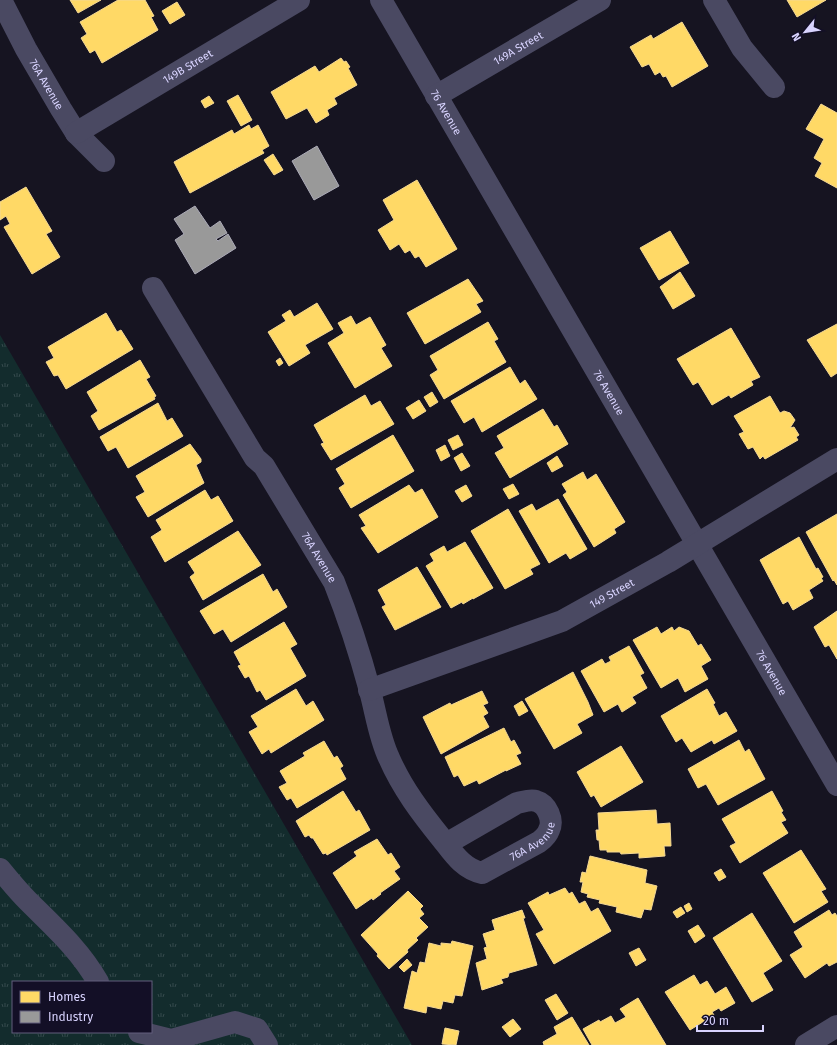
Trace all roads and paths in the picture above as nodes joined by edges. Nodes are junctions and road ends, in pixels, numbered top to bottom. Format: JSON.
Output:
{"nodes":[{"id":1,"x":1,"y":0,"type":"edge"},
{"id":2,"x":299,"y":0,"type":"edge"},
{"id":3,"x":381,"y":0,"type":"edge"},
{"id":4,"x":600,"y":0,"type":"edge"},
{"id":5,"x":714,"y":0,"type":"edge"},
{"id":6,"x":774,"y":87,"type":"dead end"},
{"id":7,"x":436,"y":96,"type":"junction"},
{"id":8,"x":76,"y":133,"type":"junction"},
{"id":9,"x":104,"y":161,"type":"dead end"},
{"id":10,"x":153,"y":288,"type":"dead end"},
{"id":11,"x":837,"y":460,"type":"edge"},
{"id":12,"x":697,"y":545,"type":"junction"},
{"id":13,"x":369,"y":690,"type":"junction"},
{"id":14,"x":837,"y":785,"type":"edge"},
{"id":15,"x":446,"y":844,"type":"dead end"},
{"id":16,"x":0,"y":869,"type":"edge"},
{"id":17,"x":97,"y":981,"type":"edge"},
{"id":18,"x":837,"y":1026,"type":"edge"},
{"id":19,"x":143,"y":1033,"type":"edge"},
{"id":20,"x":267,"y":1045,"type":"edge"},
{"id":21,"x":806,"y":1045,"type":"edge"}],
"edges":[{"from":1,"to":8,"type":"street","name":"76A Avenue"},
{"from":2,"to":8,"type":"street","name":"149B Street"},
{"from":3,"to":7,"type":"street","name":"76 Avenue"},
{"from":4,"to":7,"type":"street","name":"149A Street"},
{"from":5,"to":6,"type":"street"},
{"from":7,"to":12,"type":"street","name":"76 Avenue"},
{"from":8,"to":9,"type":"street","name":"76A Avenue"},
{"from":10,"to":13,"type":"street","name":"76A Avenue"},
{"from":11,"to":12,"type":"street","name":"149 Street"},
{"from":12,"to":13,"type":"street","name":"149 Street"},
{"from":12,"to":14,"type":"street","name":"76 Avenue"},
{"from":13,"to":15,"type":"street","name":"76A Avenue"},
{"from":16,"to":17,"type":"street"},
{"from":18,"to":21,"type":"street"},
{"from":19,"to":20,"type":"street"}]}
